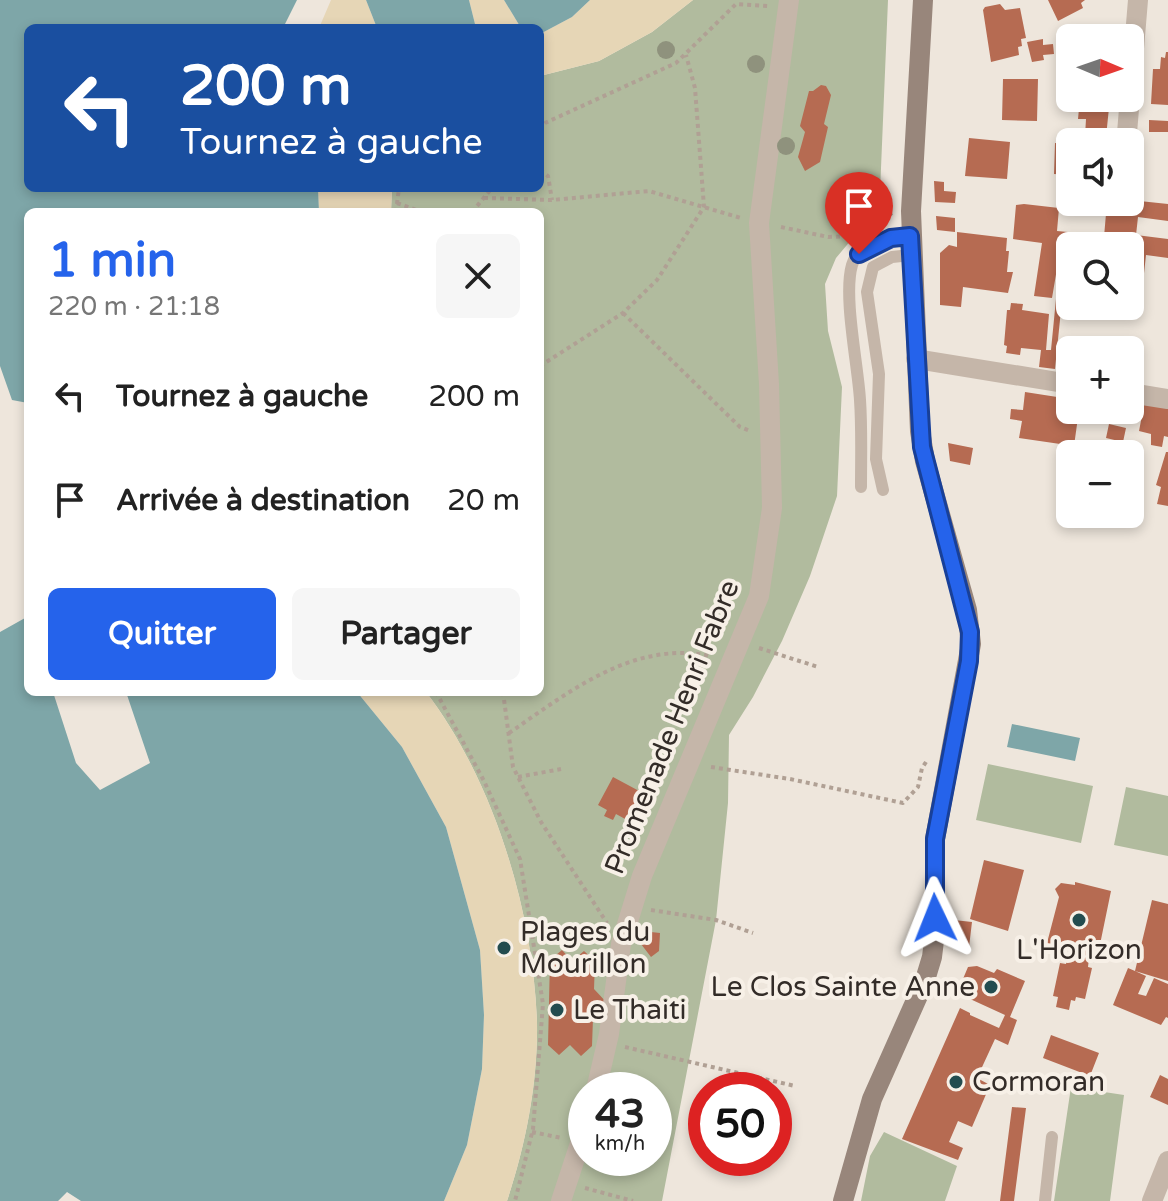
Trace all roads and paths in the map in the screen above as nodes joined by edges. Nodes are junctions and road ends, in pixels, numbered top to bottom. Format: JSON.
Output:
{"nodes":[{"id":1,"x":923,"y":0,"type":"edge"},
{"id":2,"x":1138,"y":0,"type":"edge"},
{"id":3,"x":735,"y":2,"type":"edge"},
{"id":4,"x":788,"y":3,"type":"edge"},
{"id":5,"x":686,"y":55,"type":"junction"},
{"id":6,"x":544,"y":124,"type":"edge"},
{"id":7,"x":1127,"y":128,"type":"edge"},
{"id":8,"x":544,"y":173,"type":"edge"},
{"id":9,"x":398,"y":192,"type":"edge"},
{"id":10,"x":489,"y":192,"type":"edge"},
{"id":11,"x":484,"y":198,"type":"junction"},
{"id":12,"x":552,"y":200,"type":"junction"},
{"id":13,"x":397,"y":203,"type":"junction"},
{"id":14,"x":704,"y":207,"type":"junction"},
{"id":15,"x":396,"y":208,"type":"edge"},
{"id":16,"x":411,"y":208,"type":"edge"},
{"id":17,"x":475,"y":208,"type":"edge"},
{"id":18,"x":911,"y":211,"type":"junction"},
{"id":19,"x":759,"y":223,"type":"junction"},
{"id":20,"x":869,"y":228,"type":"dead end"},
{"id":21,"x":858,"y":236,"type":"dead end"},
{"id":22,"x":910,"y":246,"type":"junction"},
{"id":23,"x":623,"y":313,"type":"junction"},
{"id":24,"x":916,"y":359,"type":"junction"},
{"id":25,"x":544,"y":363,"type":"edge"},
{"id":26,"x":1056,"y":382,"type":"edge"},
{"id":27,"x":1144,"y":395,"type":"edge"},
{"id":28,"x":1168,"y":399,"type":"edge"},
{"id":29,"x":771,"y":441,"type":"junction"},
{"id":30,"x":861,"y":487,"type":"dead end"},
{"id":31,"x":883,"y":490,"type":"dead end"},
{"id":32,"x":736,"y":651,"type":"junction"},
{"id":33,"x":818,"y":667,"type":"dead end"},
{"id":34,"x":438,"y":696,"type":"edge"},
{"id":35,"x":503,"y":696,"type":"edge"},
{"id":36,"x":508,"y":733,"type":"junction"},
{"id":37,"x":929,"y":758,"type":"dead end"},
{"id":38,"x":688,"y":765,"type":"junction"},
{"id":39,"x":561,"y":769,"type":"dead end"},
{"id":40,"x":518,"y":777,"type":"junction"},
{"id":41,"x":632,"y":908,"type":"junction"},
{"id":42,"x":753,"y":933,"type":"dead end"},
{"id":43,"x":621,"y":944,"type":"junction"},
{"id":44,"x":606,"y":1043,"type":"junction"},
{"id":45,"x":600,"y":1072,"type":"edge"},
{"id":46,"x":795,"y":1086,"type":"dead end"},
{"id":47,"x":532,"y":1132,"type":"junction"},
{"id":48,"x":568,"y":1133,"type":"edge"},
{"id":49,"x":1052,"y":1137,"type":"dead end"},
{"id":50,"x":1168,"y":1161,"type":"edge"},
{"id":51,"x":564,"y":1192,"type":"edge"},
{"id":52,"x":515,"y":1201,"type":"edge"},
{"id":53,"x":633,"y":1201,"type":"edge"},
{"id":54,"x":843,"y":1201,"type":"edge"},
{"id":55,"x":1045,"y":1201,"type":"edge"},
{"id":56,"x":1152,"y":1201,"type":"edge"}],
"edges":[{"from":1,"to":18,"type":"main road"},
{"from":2,"to":7,"type":"street"},
{"from":3,"to":4,"type":"path"},
{"from":3,"to":5,"type":"path"},
{"from":4,"to":19,"type":"street","name":"Promenade Henri Fabre"},
{"from":5,"to":6,"type":"path"},
{"from":5,"to":14,"type":"path"},
{"from":8,"to":12,"type":"path"},
{"from":9,"to":13,"type":"path"},
{"from":10,"to":11,"type":"path"},
{"from":11,"to":12,"type":"path"},
{"from":11,"to":17,"type":"path"},
{"from":12,"to":14,"type":"path"},
{"from":13,"to":15,"type":"path"},
{"from":13,"to":16,"type":"path"},
{"from":14,"to":19,"type":"path"},
{"from":14,"to":23,"type":"path"},
{"from":18,"to":20,"type":"path"},
{"from":18,"to":22,"type":"main road"},
{"from":19,"to":21,"type":"path"},
{"from":19,"to":29,"type":"street","name":"Promenade Henri Fabre"},
{"from":22,"to":24,"type":"main road"},
{"from":22,"to":30,"type":"lane"},
{"from":22,"to":31,"type":"lane"},
{"from":23,"to":25,"type":"path"},
{"from":23,"to":29,"type":"path"},
{"from":24,"to":26,"type":"street"},
{"from":24,"to":54,"type":"main road"},
{"from":27,"to":28,"type":"street"},
{"from":29,"to":32,"type":"street","name":"Promenade Henri Fabre"},
{"from":32,"to":33,"type":"path"},
{"from":32,"to":36,"type":"path"},
{"from":32,"to":38,"type":"street","name":"Promenade Henri Fabre"},
{"from":34,"to":47,"type":"path"},
{"from":35,"to":36,"type":"path"},
{"from":36,"to":40,"type":"path"},
{"from":37,"to":38,"type":"path"},
{"from":38,"to":41,"type":"street","name":"Promenade Henri Fabre"},
{"from":39,"to":40,"type":"path"},
{"from":40,"to":43,"type":"path"},
{"from":41,"to":42,"type":"path"},
{"from":41,"to":43,"type":"street","name":"Promenade Henri Fabre"},
{"from":43,"to":44,"type":"street","name":"Promenade Henri Fabre"},
{"from":44,"to":45,"type":"street","name":"Promenade Henri Fabre"},
{"from":44,"to":46,"type":"path"},
{"from":47,"to":48,"type":"path"},
{"from":47,"to":52,"type":"path"},
{"from":49,"to":55,"type":"lane"},
{"from":50,"to":56,"type":"street"},
{"from":51,"to":53,"type":"path"}]}
